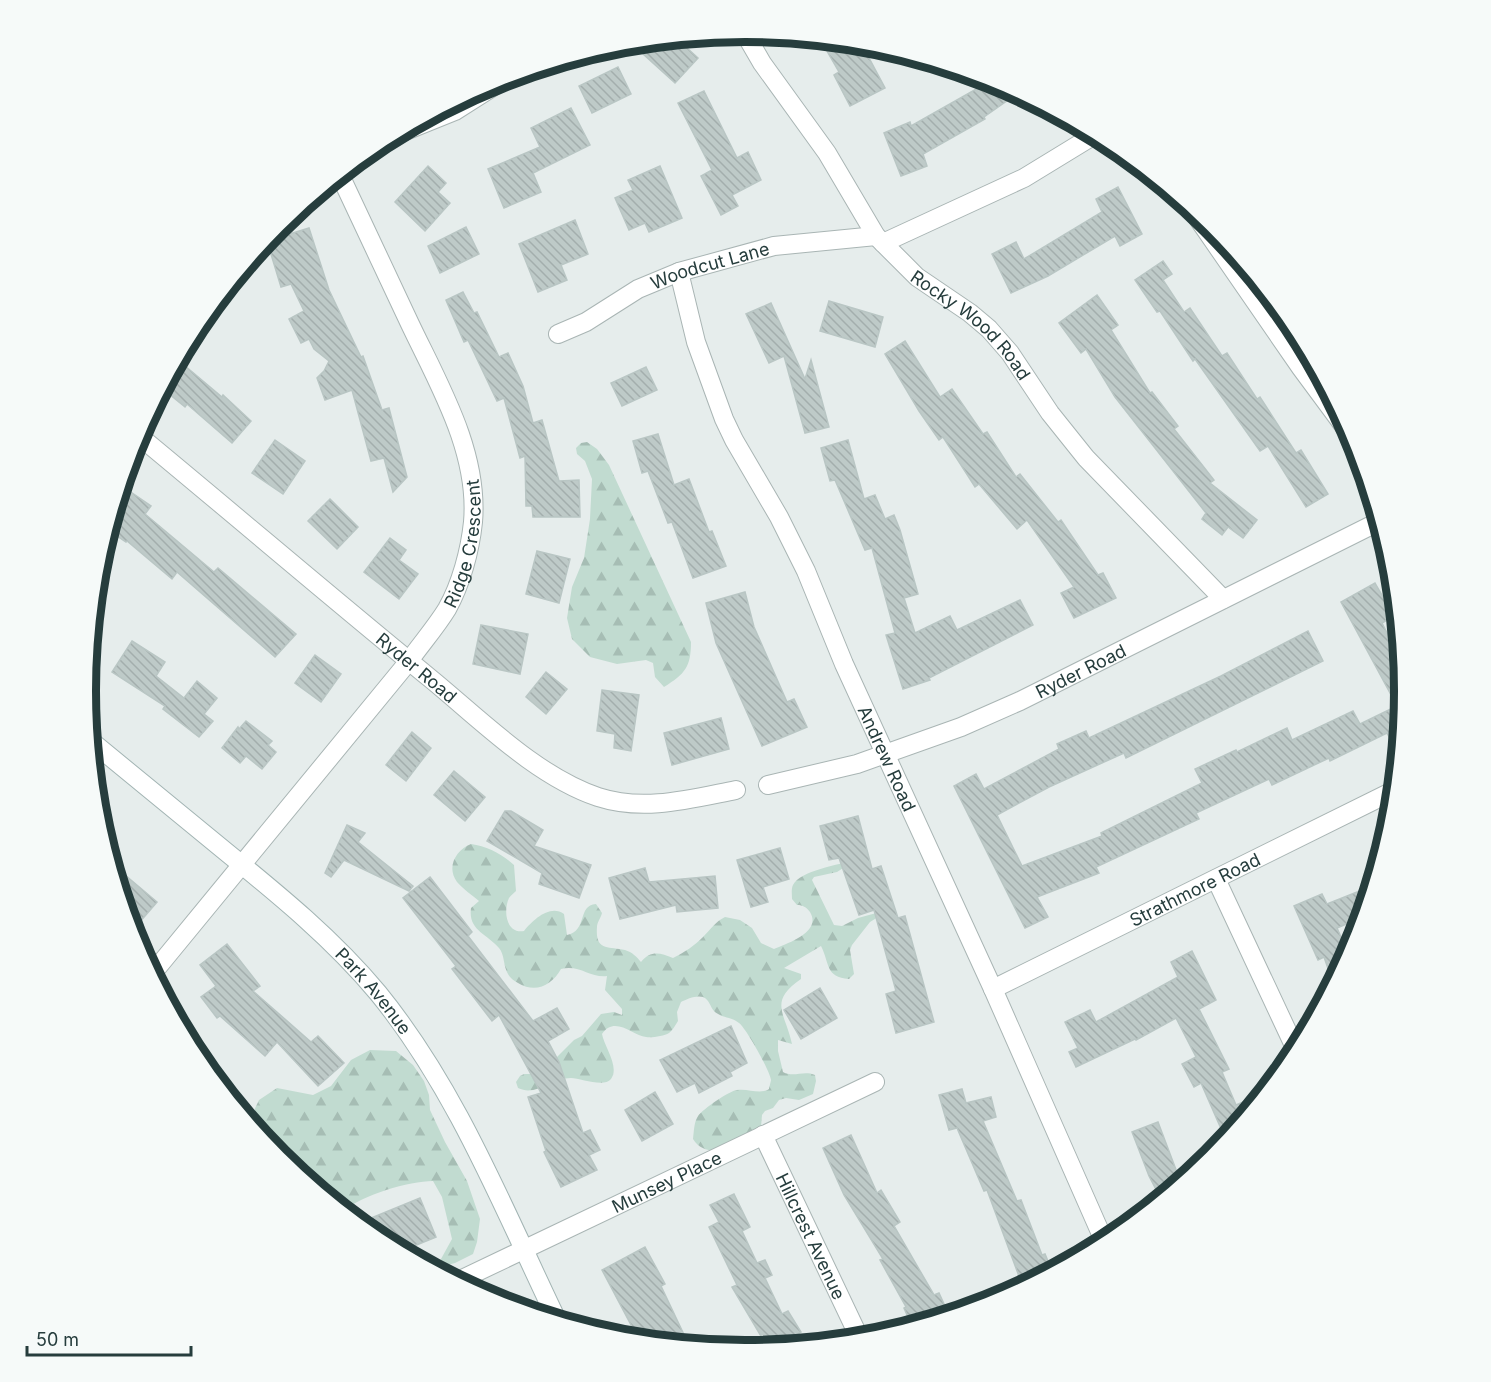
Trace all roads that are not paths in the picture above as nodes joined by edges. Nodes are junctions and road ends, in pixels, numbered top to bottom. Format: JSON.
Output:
{"nodes":[{"id":1,"x":750,"y":42,"type":"edge"},
{"id":2,"x":1087,"y":139,"type":"edge"},
{"id":3,"x":343,"y":182,"type":"edge"},
{"id":4,"x":879,"y":240,"type":"junction"},
{"id":5,"x":1216,"y":244,"type":"edge"},
{"id":6,"x":679,"y":272,"type":"junction"},
{"id":7,"x":558,"y":334,"type":"dead end"},
{"id":8,"x":1329,"y":406,"type":"edge"},
{"id":9,"x":146,"y":442,"type":"edge"},
{"id":10,"x":1372,"y":525,"type":"edge"},
{"id":11,"x":1223,"y":598,"type":"junction"},
{"id":12,"x":409,"y":661,"type":"junction"},
{"id":13,"x":99,"y":748,"type":"edge"},
{"id":14,"x":886,"y":754,"type":"junction"},
{"id":15,"x":768,"y":785,"type":"dead end"},
{"id":16,"x":736,"y":790,"type":"dead end"},
{"id":17,"x":1386,"y":795,"type":"edge"},
{"id":18,"x":242,"y":865,"type":"junction"},
{"id":19,"x":1216,"y":879,"type":"junction"},
{"id":20,"x":158,"y":967,"type":"edge"},
{"id":21,"x":993,"y":989,"type":"junction"},
{"id":22,"x":1292,"y":1041,"type":"edge"},
{"id":23,"x":875,"y":1082,"type":"dead end"},
{"id":24,"x":763,"y":1135,"type":"junction"},
{"id":25,"x":1101,"y":1234,"type":"edge"},
{"id":26,"x":524,"y":1250,"type":"junction"},
{"id":27,"x":467,"y":1277,"type":"edge"},
{"id":28,"x":553,"y":1311,"type":"edge"},
{"id":29,"x":856,"y":1330,"type":"edge"}],
"edges":[{"from":1,"to":4,"type":"street","name":"Rocky Wood Road"},
{"from":2,"to":4,"type":"street","name":"Woodcut Lane"},
{"from":3,"to":12,"type":"street","name":"Ridge Crescent"},
{"from":4,"to":6,"type":"street","name":"Woodcut Lane"},
{"from":4,"to":11,"type":"street","name":"Rocky Wood Road"},
{"from":5,"to":8,"type":"street"},
{"from":6,"to":7,"type":"street","name":"Woodcut Lane"},
{"from":6,"to":14,"type":"street","name":"Andrew Road"},
{"from":9,"to":12,"type":"street","name":"Ryder Road"},
{"from":10,"to":11,"type":"street","name":"Ryder Road"},
{"from":11,"to":14,"type":"street","name":"Ryder Road"},
{"from":12,"to":16,"type":"street","name":"Ryder Road"},
{"from":12,"to":18,"type":"street","name":"Ridge Crescent"},
{"from":13,"to":18,"type":"street","name":"Park Avenue"},
{"from":14,"to":15,"type":"street","name":"Ryder Road"},
{"from":14,"to":21,"type":"street","name":"Andrew Road"},
{"from":17,"to":19,"type":"street","name":"Strathmore Road"},
{"from":18,"to":20,"type":"street","name":"Ridge Crescent"},
{"from":18,"to":26,"type":"street","name":"Park Avenue"},
{"from":19,"to":21,"type":"street","name":"Strathmore Road"},
{"from":19,"to":22,"type":"street"},
{"from":21,"to":25,"type":"street","name":"Andrew Road"},
{"from":23,"to":24,"type":"street","name":"Munsey Place"},
{"from":24,"to":26,"type":"street","name":"Munsey Place"},
{"from":24,"to":29,"type":"street","name":"Hillcrest Avenue"},
{"from":26,"to":27,"type":"street","name":"Munsey Place"},
{"from":26,"to":28,"type":"street","name":"Park Avenue"}]}
